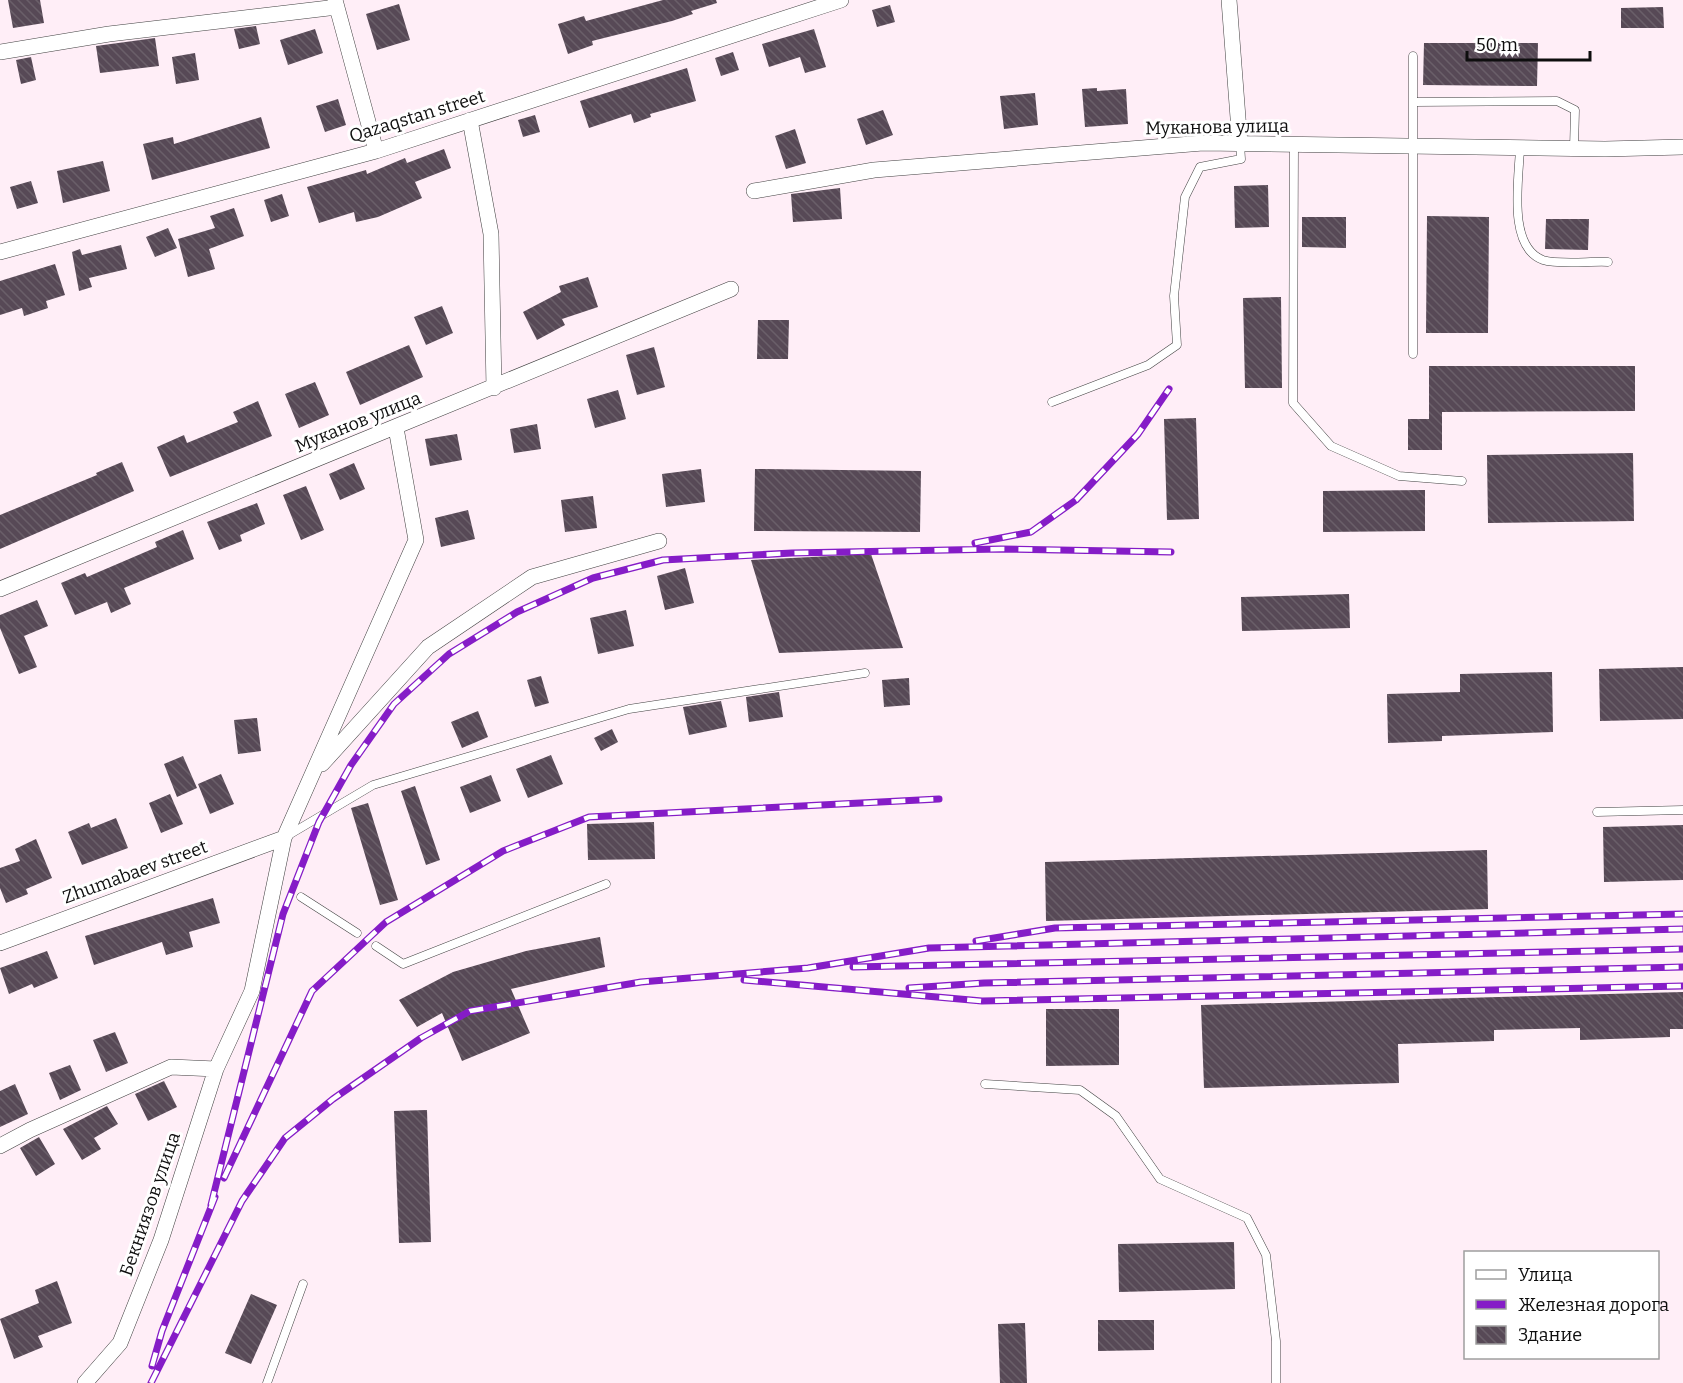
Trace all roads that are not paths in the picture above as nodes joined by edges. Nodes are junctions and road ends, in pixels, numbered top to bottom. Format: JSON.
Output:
{"nodes":[{"id":1,"x":841,"y":0,"type":"edge"},
{"id":2,"x":1229,"y":0,"type":"edge"},
{"id":3,"x":336,"y":4,"type":"edge"},
{"id":4,"x":0,"y":52,"type":"edge"},
{"id":5,"x":1413,"y":56,"type":"dead end"},
{"id":6,"x":1414,"y":102,"type":"junction"},
{"id":7,"x":470,"y":120,"type":"junction"},
{"id":8,"x":1240,"y":144,"type":"junction"},
{"id":9,"x":1294,"y":145,"type":"junction"},
{"id":10,"x":1414,"y":146,"type":"junction"},
{"id":11,"x":1683,"y":147,"type":"edge"},
{"id":12,"x":1520,"y":148,"type":"junction"},
{"id":13,"x":1574,"y":148,"type":"junction"},
{"id":14,"x":376,"y":151,"type":"junction"},
{"id":15,"x":754,"y":191,"type":"dead end"},
{"id":16,"x":0,"y":252,"type":"edge"},
{"id":17,"x":1608,"y":262,"type":"dead end"},
{"id":18,"x":731,"y":289,"type":"dead end"},
{"id":19,"x":1413,"y":354,"type":"dead end"},
{"id":20,"x":494,"y":388,"type":"junction"},
{"id":21,"x":1052,"y":402,"type":"dead end"},
{"id":22,"x":396,"y":428,"type":"junction"},
{"id":23,"x":1462,"y":481,"type":"dead end"},
{"id":24,"x":658,"y":541,"type":"dead end"},
{"id":25,"x":0,"y":589,"type":"edge"},
{"id":26,"x":865,"y":673,"type":"dead end"},
{"id":27,"x":312,"y":775,"type":"junction"},
{"id":28,"x":1683,"y":810,"type":"edge"},
{"id":29,"x":1597,"y":812,"type":"dead end"},
{"id":30,"x":284,"y":838,"type":"junction"},
{"id":31,"x":606,"y":884,"type":"dead end"},
{"id":32,"x":302,"y":897,"type":"dead end"},
{"id":33,"x":357,"y":933,"type":"dead end"},
{"id":34,"x":0,"y":943,"type":"edge"},
{"id":35,"x":376,"y":946,"type":"dead end"},
{"id":36,"x":216,"y":1069,"type":"junction"},
{"id":37,"x":984,"y":1084,"type":"dead end"},
{"id":38,"x":0,"y":1146,"type":"edge"},
{"id":39,"x":303,"y":1284,"type":"dead end"},
{"id":40,"x":85,"y":1383,"type":"edge"},
{"id":41,"x":267,"y":1383,"type":"edge"},
{"id":42,"x":1276,"y":1383,"type":"edge"}],
"edges":[{"from":1,"to":7,"type":"street","name":"Qazaqstan street"},
{"from":2,"to":8,"type":"street"},
{"from":3,"to":4,"type":"street"},
{"from":3,"to":14,"type":"street"},
{"from":5,"to":6,"type":"lane"},
{"from":6,"to":10,"type":"lane"},
{"from":6,"to":13,"type":"lane"},
{"from":7,"to":14,"type":"street","name":"Qazaqstan street"},
{"from":7,"to":20,"type":"street"},
{"from":8,"to":9,"type":"street","name":"Муканова улица"},
{"from":8,"to":15,"type":"street","name":"Муканова улица"},
{"from":8,"to":21,"type":"lane"},
{"from":9,"to":10,"type":"street","name":"Муканова улица"},
{"from":9,"to":23,"type":"lane"},
{"from":10,"to":12,"type":"street","name":"Муканова улица"},
{"from":10,"to":19,"type":"lane"},
{"from":11,"to":13,"type":"street","name":"Муканова улица"},
{"from":12,"to":13,"type":"street","name":"Муканова улица"},
{"from":12,"to":17,"type":"lane"},
{"from":14,"to":16,"type":"street","name":"Qazaqstan street"},
{"from":18,"to":20,"type":"street","name":"Муканов улица"},
{"from":20,"to":22,"type":"street","name":"Муканов улица"},
{"from":22,"to":25,"type":"street","name":"Муканов улица"},
{"from":22,"to":27,"type":"street","name":"Бекниязов улица"},
{"from":24,"to":27,"type":"street"},
{"from":26,"to":30,"type":"lane"},
{"from":27,"to":30,"type":"street","name":"Бекниязов улица"},
{"from":28,"to":29,"type":"lane"},
{"from":30,"to":34,"type":"street","name":"Zhumabaev street"},
{"from":30,"to":36,"type":"street","name":"Бекниязов улица"},
{"from":31,"to":35,"type":"lane"},
{"from":32,"to":33,"type":"lane"},
{"from":36,"to":38,"type":"street"},
{"from":36,"to":40,"type":"street","name":"Бекниязов улица"},
{"from":37,"to":42,"type":"lane"},
{"from":39,"to":41,"type":"lane"}]}
